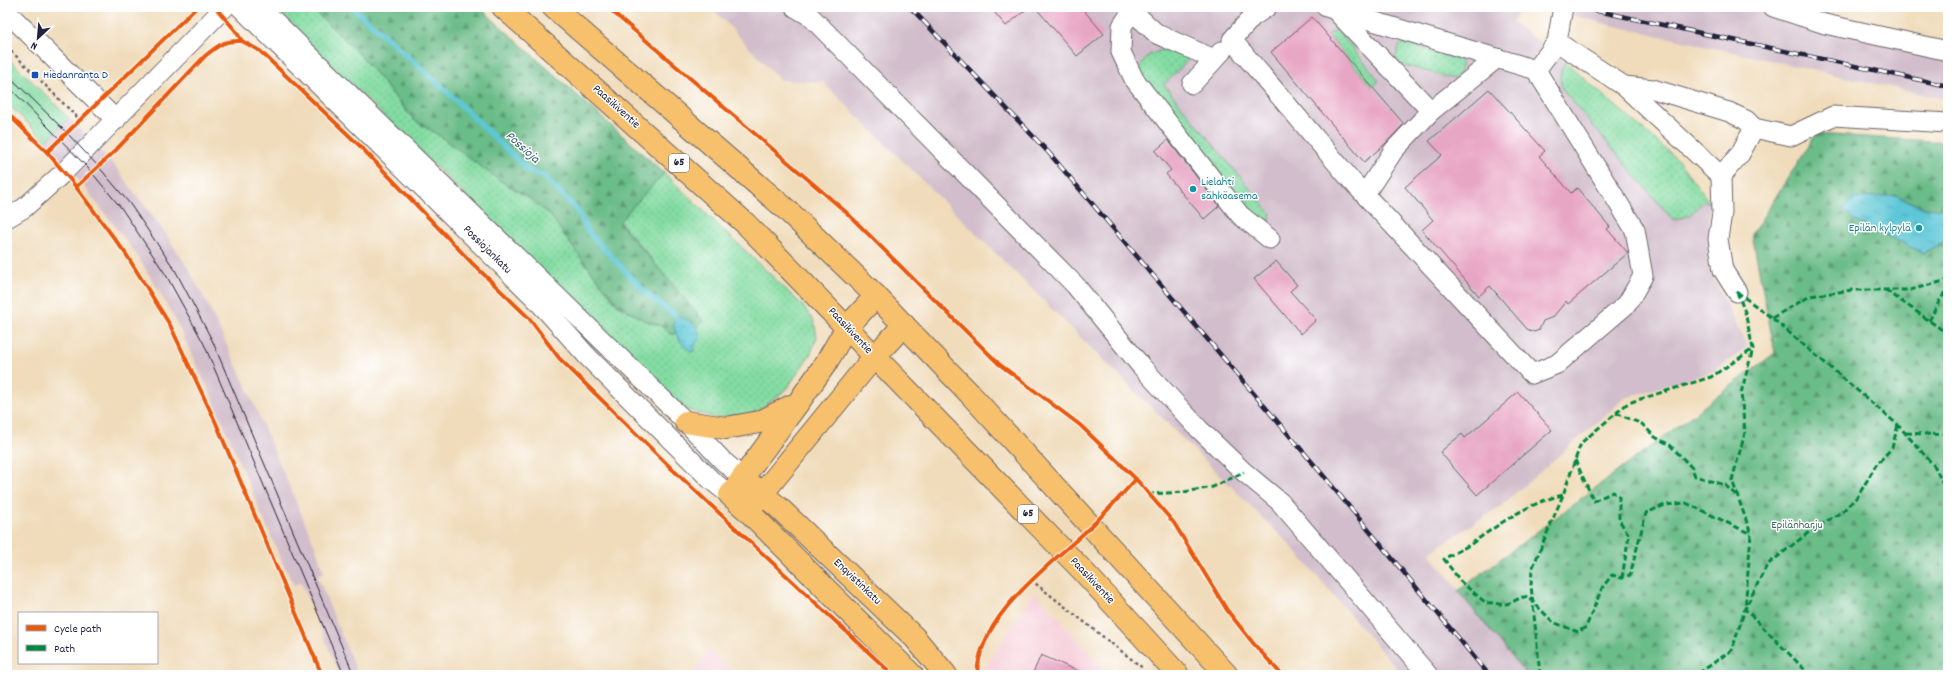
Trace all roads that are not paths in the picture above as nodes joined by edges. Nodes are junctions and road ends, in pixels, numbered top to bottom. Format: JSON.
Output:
{"nodes":[{"id":1,"x":225,"y":7,"type":"edge"},
{"id":2,"x":240,"y":7,"type":"edge"},
{"id":3,"x":260,"y":7,"type":"edge"},
{"id":4,"x":503,"y":7,"type":"edge"},
{"id":5,"x":553,"y":7,"type":"edge"},
{"id":6,"x":795,"y":7,"type":"edge"},
{"id":7,"x":1267,"y":7,"type":"edge"},
{"id":8,"x":1563,"y":7,"type":"edge"},
{"id":9,"x":1773,"y":7,"type":"edge"},
{"id":10,"x":1330,"y":8,"type":"edge"},
{"id":11,"x":7,"y":12,"type":"edge"},
{"id":12,"x":1232,"y":40,"type":"junction"},
{"id":13,"x":1557,"y":42,"type":"junction"},
{"id":14,"x":1948,"y":51,"type":"edge"},
{"id":15,"x":1497,"y":58,"type":"junction"},
{"id":16,"x":1214,"y":59,"type":"junction"},
{"id":17,"x":1536,"y":70,"type":"junction"},
{"id":18,"x":1192,"y":84,"type":"dead end"},
{"id":19,"x":1624,"y":86,"type":"junction"},
{"id":20,"x":1431,"y":111,"type":"junction"},
{"id":21,"x":116,"y":120,"type":"junction"},
{"id":22,"x":1948,"y":122,"type":"edge"},
{"id":23,"x":1754,"y":128,"type":"junction"},
{"id":24,"x":1722,"y":176,"type":"junction"},
{"id":25,"x":1365,"y":194,"type":"junction"},
{"id":26,"x":7,"y":218,"type":"edge"},
{"id":27,"x":1270,"y":239,"type":"dead end"},
{"id":28,"x":1737,"y":292,"type":"dead end"},
{"id":29,"x":876,"y":296,"type":"junction"},
{"id":30,"x":904,"y":325,"type":"junction"},
{"id":31,"x":847,"y":327,"type":"junction"},
{"id":32,"x":874,"y":357,"type":"junction"},
{"id":33,"x":798,"y":402,"type":"junction"},
{"id":34,"x":686,"y":422,"type":"junction"},
{"id":35,"x":743,"y":478,"type":"junction"},
{"id":36,"x":762,"y":494,"type":"junction"},
{"id":37,"x":730,"y":495,"type":"junction"},
{"id":38,"x":748,"y":511,"type":"junction"},
{"id":39,"x":912,"y":675,"type":"edge"},
{"id":40,"x":946,"y":675,"type":"edge"},
{"id":41,"x":1178,"y":675,"type":"edge"},
{"id":42,"x":1227,"y":675,"type":"edge"},
{"id":43,"x":1428,"y":675,"type":"edge"}],
"edges":[{"from":1,"to":21,"type":"street"},
{"from":2,"to":37,"type":"street","name":"Possiojankatu"},
{"from":3,"to":34,"type":"street","name":"Possiojankatu"},
{"from":4,"to":31,"type":"main road","name":"Paasikiventie","number":"65"},
{"from":5,"to":29,"type":"main road"},
{"from":6,"to":43,"type":"street"},
{"from":7,"to":12,"type":"street"},
{"from":8,"to":13,"type":"street"},
{"from":9,"to":14,"type":"street"},
{"from":10,"to":15,"type":"street"},
{"from":10,"to":20,"type":"street"},
{"from":11,"to":21,"type":"street"},
{"from":12,"to":16,"type":"street"},
{"from":12,"to":25,"type":"street"},
{"from":13,"to":17,"type":"street"},
{"from":13,"to":19,"type":"street"},
{"from":15,"to":17,"type":"street"},
{"from":15,"to":20,"type":"street"},
{"from":16,"to":18,"type":"street"},
{"from":16,"to":27,"type":"street"},
{"from":17,"to":25,"type":"street"},
{"from":19,"to":23,"type":"street"},
{"from":19,"to":24,"type":"street"},
{"from":20,"to":25,"type":"street"},
{"from":21,"to":26,"type":"street"},
{"from":22,"to":23,"type":"street"},
{"from":23,"to":24,"type":"street"},
{"from":24,"to":28,"type":"street"},
{"from":29,"to":30,"type":"main road"},
{"from":29,"to":31,"type":"main road"},
{"from":30,"to":32,"type":"main road"},
{"from":30,"to":42,"type":"main road"},
{"from":31,"to":32,"type":"main road","name":"Paasikiventie","number":"65"},
{"from":31,"to":33,"type":"main road"},
{"from":32,"to":36,"type":"main road"},
{"from":32,"to":41,"type":"main road","name":"Paasikiventie","number":"65"},
{"from":33,"to":34,"type":"main road"},
{"from":33,"to":35,"type":"main road"},
{"from":34,"to":35,"type":"street","name":"Possiojankatu"},
{"from":35,"to":36,"type":"main road","name":"Enqvistinkatu"},
{"from":35,"to":37,"type":"main road"},
{"from":36,"to":38,"type":"main road"},
{"from":36,"to":40,"type":"main road","name":"Enqvistinkatu"},
{"from":37,"to":38,"type":"main road"},
{"from":38,"to":39,"type":"main road"}]}
